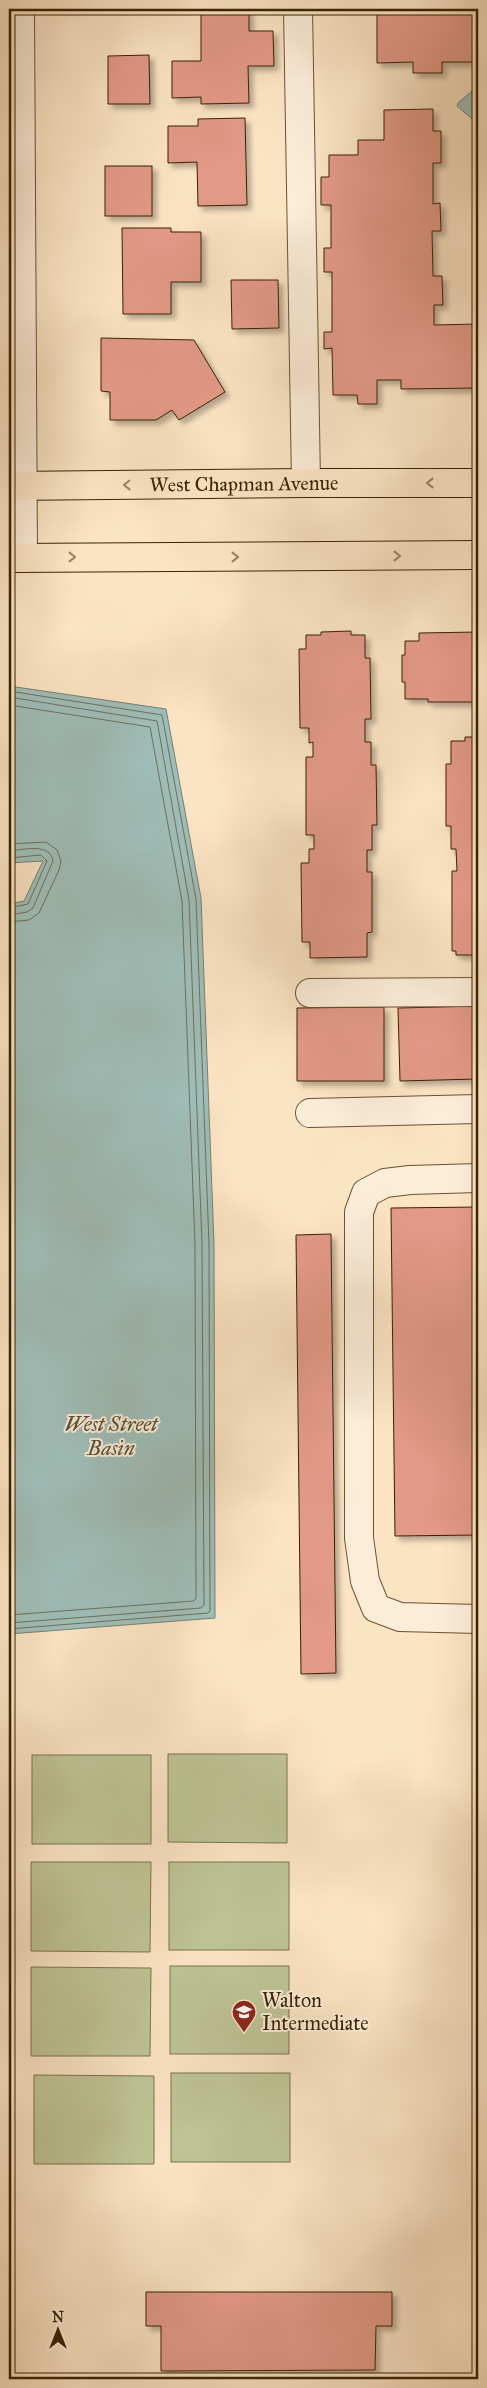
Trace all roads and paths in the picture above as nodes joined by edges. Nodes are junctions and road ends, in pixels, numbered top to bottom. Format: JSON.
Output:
{"nodes":[{"id":1,"x":20,"y":9,"type":"edge"},
{"id":2,"x":298,"y":9,"type":"edge"},
{"id":3,"x":306,"y":482,"type":"junction"},
{"id":4,"x":478,"y":483,"type":"edge"},
{"id":5,"x":16,"y":486,"type":"edge"},
{"id":6,"x":478,"y":556,"type":"edge"},
{"id":7,"x":16,"y":558,"type":"edge"},
{"id":8,"x":478,"y":992,"type":"edge"},
{"id":9,"x":310,"y":993,"type":"dead end"},
{"id":10,"x":478,"y":1109,"type":"edge"},
{"id":11,"x":310,"y":1113,"type":"dead end"},
{"id":12,"x":478,"y":1178,"type":"edge"},
{"id":13,"x":478,"y":1618,"type":"edge"}],
"edges":[{"from":1,"to":5,"type":"street"},
{"from":2,"to":3,"type":"street"},
{"from":4,"to":3,"type":"main road","name":"West Chapman Avenue","one_way":true},
{"from":3,"to":5,"type":"main road","name":"West Chapman Avenue","one_way":true},
{"from":5,"to":7,"type":"street"},
{"from":7,"to":6,"type":"main road","one_way":true},
{"from":8,"to":9,"type":"street"},
{"from":10,"to":11,"type":"street"},
{"from":12,"to":13,"type":"street"}]}
